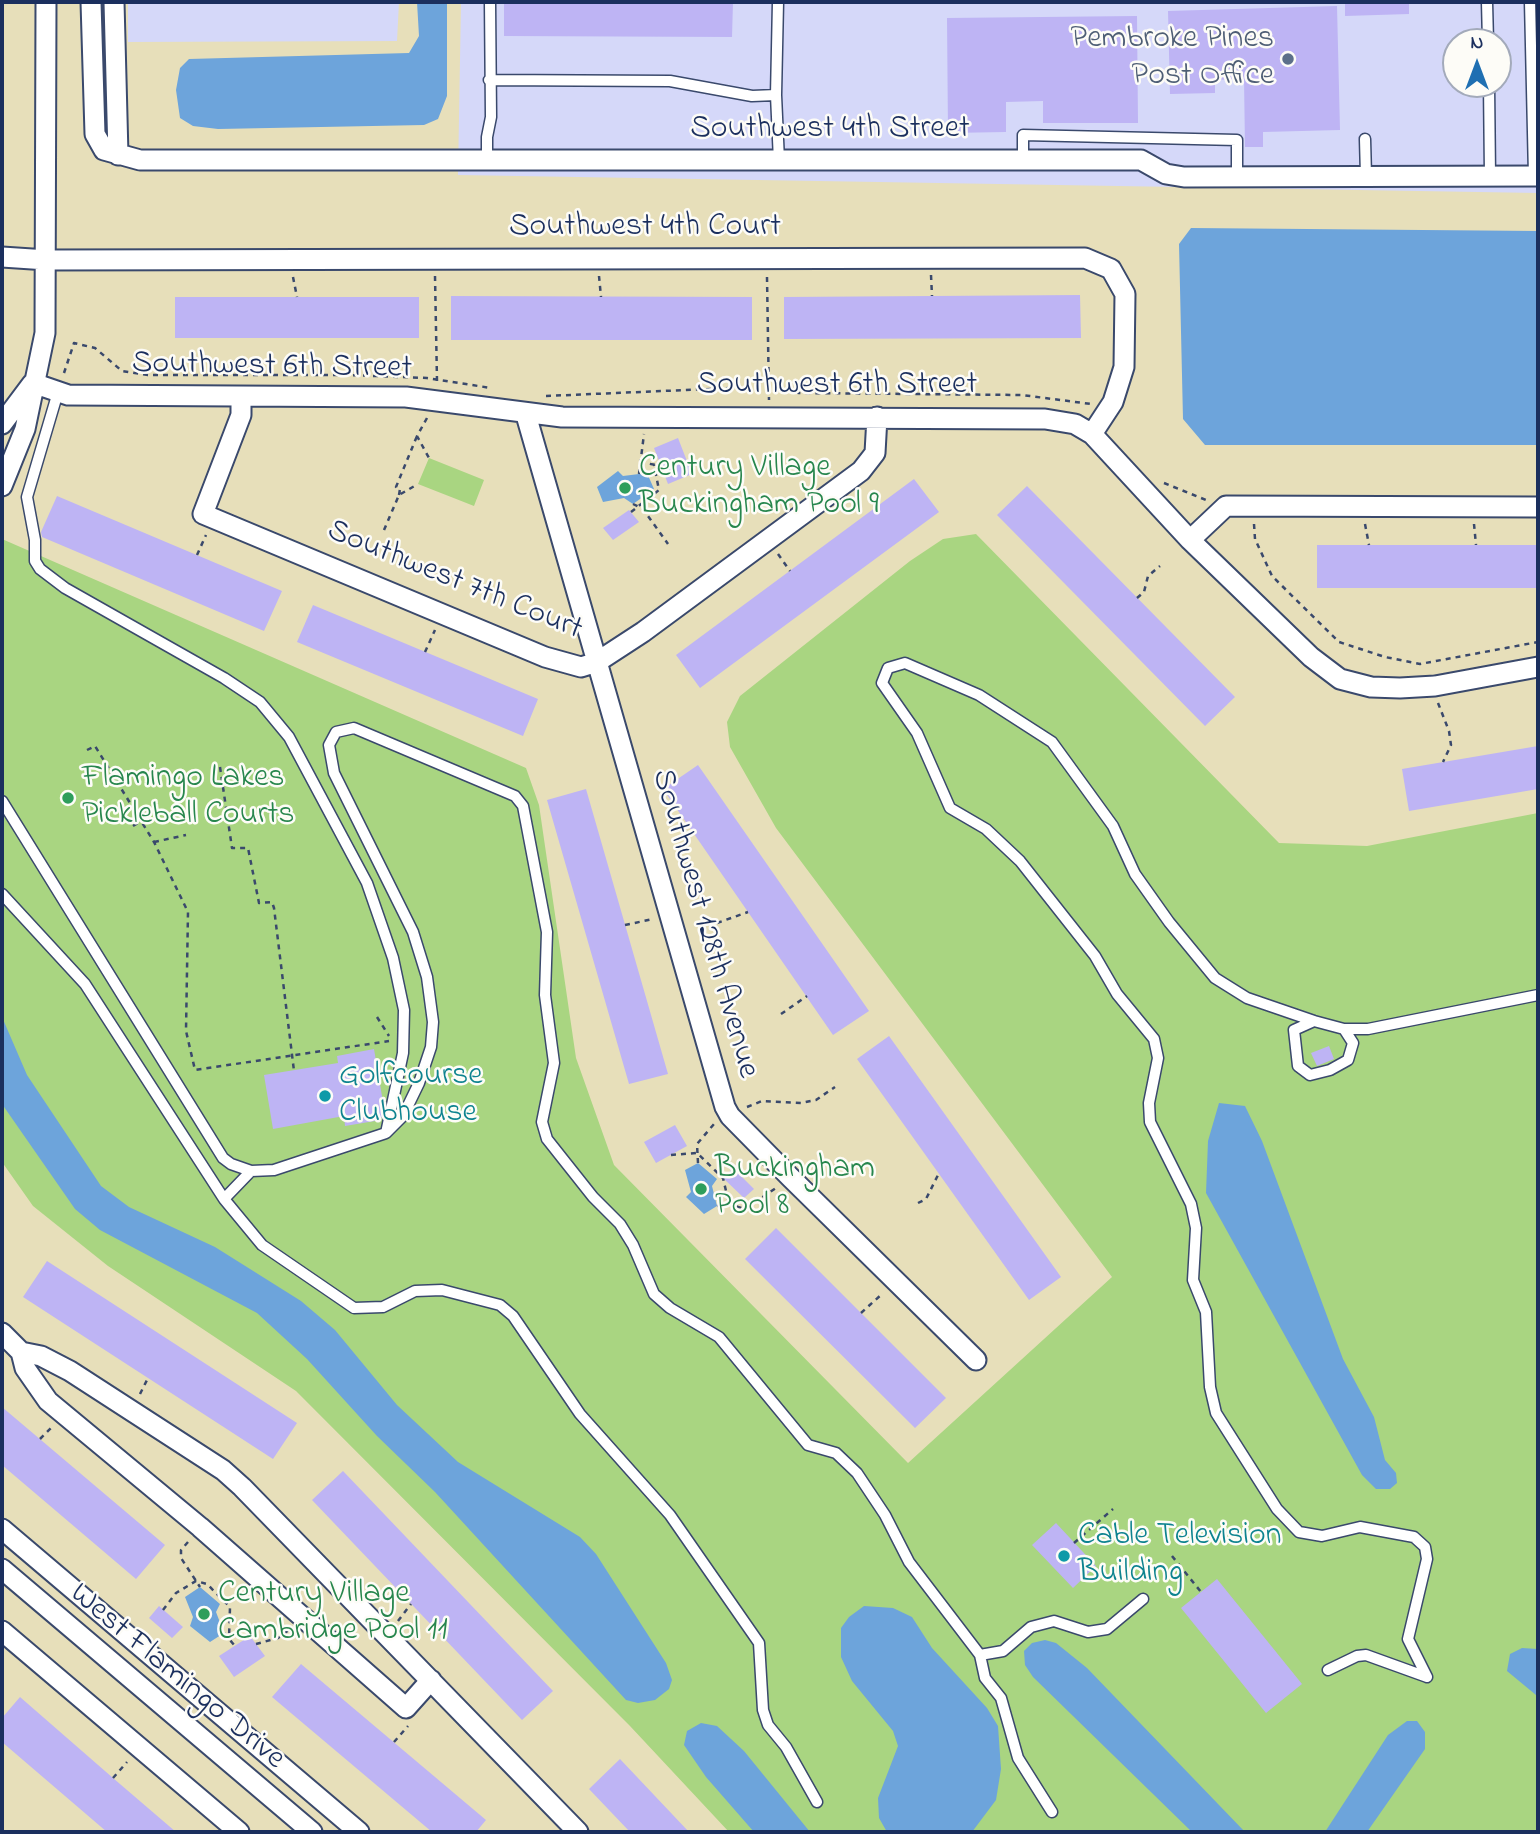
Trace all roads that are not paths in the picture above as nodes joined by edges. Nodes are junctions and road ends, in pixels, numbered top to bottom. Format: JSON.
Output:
{"nodes":[{"id":1,"x":47,"y":2,"type":"edge"},
{"id":2,"x":91,"y":2,"type":"edge"},
{"id":3,"x":114,"y":2,"type":"edge"},
{"id":4,"x":490,"y":2,"type":"edge"},
{"id":5,"x":778,"y":2,"type":"edge"},
{"id":6,"x":1487,"y":2,"type":"edge"},
{"id":7,"x":1530,"y":2,"type":"edge"},
{"id":8,"x":1488,"y":28,"type":"edge"},
{"id":9,"x":489,"y":80,"type":"junction"},
{"id":10,"x":776,"y":95,"type":"junction"},
{"id":11,"x":1489,"y":98,"type":"edge"},
{"id":12,"x":1365,"y":139,"type":"dead end"},
{"id":13,"x":1536,"y":151,"type":"edge"},
{"id":14,"x":118,"y":155,"type":"junction"},
{"id":15,"x":487,"y":159,"type":"junction"},
{"id":16,"x":779,"y":162,"type":"junction"},
{"id":17,"x":1023,"y":162,"type":"junction"},
{"id":18,"x":1366,"y":176,"type":"junction"},
{"id":19,"x":1490,"y":176,"type":"junction"},
{"id":20,"x":1536,"y":176,"type":"edge"},
{"id":21,"x":1237,"y":177,"type":"junction"},
{"id":22,"x":2,"y":257,"type":"edge"},
{"id":23,"x":47,"y":260,"type":"junction"},
{"id":24,"x":33,"y":383,"type":"junction"},
{"id":25,"x":58,"y":392,"type":"junction"},
{"id":26,"x":241,"y":397,"type":"junction"},
{"id":27,"x":526,"y":415,"type":"junction"},
{"id":28,"x":877,"y":417,"type":"junction"},
{"id":29,"x":2,"y":424,"type":"edge"},
{"id":30,"x":1098,"y":425,"type":"junction"},
{"id":31,"x":2,"y":486,"type":"edge"},
{"id":32,"x":1538,"y":507,"type":"edge"},
{"id":33,"x":1190,"y":540,"type":"junction"},
{"id":34,"x":597,"y":662,"type":"junction"},
{"id":35,"x":1538,"y":667,"type":"edge"},
{"id":36,"x":2,"y":802,"type":"edge"},
{"id":37,"x":2,"y":894,"type":"edge"},
{"id":38,"x":1538,"y":995,"type":"edge"},
{"id":39,"x":1314,"y":1021,"type":"junction"},
{"id":40,"x":1344,"y":1028,"type":"junction"},
{"id":41,"x":386,"y":1133,"type":"junction"},
{"id":42,"x":251,"y":1171,"type":"junction"},
{"id":43,"x":224,"y":1199,"type":"junction"},
{"id":44,"x":2,"y":1333,"type":"edge"},
{"id":45,"x":21,"y":1352,"type":"junction"},
{"id":46,"x":975,"y":1360,"type":"dead end"},
{"id":47,"x":2,"y":1529,"type":"edge"},
{"id":48,"x":21,"y":1545,"type":"junction"},
{"id":49,"x":2,"y":1569,"type":"edge"},
{"id":50,"x":1143,"y":1599,"type":"dead end"},
{"id":51,"x":2,"y":1631,"type":"edge"},
{"id":52,"x":980,"y":1655,"type":"junction"},
{"id":53,"x":1328,"y":1670,"type":"dead end"},
{"id":54,"x":431,"y":1680,"type":"junction"},
{"id":55,"x":817,"y":1802,"type":"dead end"},
{"id":56,"x":1052,"y":1812,"type":"dead end"},
{"id":57,"x":239,"y":1832,"type":"edge"},
{"id":58,"x":312,"y":1832,"type":"edge"},
{"id":59,"x":359,"y":1832,"type":"edge"},
{"id":60,"x":578,"y":1832,"type":"edge"}],
"edges":[{"from":1,"to":23,"type":"street"},
{"from":2,"to":14,"type":"street"},
{"from":3,"to":14,"type":"street"},
{"from":4,"to":9,"type":"lane"},
{"from":5,"to":10,"type":"lane"},
{"from":6,"to":8,"type":"lane"},
{"from":7,"to":13,"type":"lane"},
{"from":9,"to":10,"type":"lane"},
{"from":9,"to":15,"type":"lane"},
{"from":10,"to":16,"type":"lane"},
{"from":11,"to":19,"type":"lane"},
{"from":12,"to":18,"type":"lane"},
{"from":13,"to":20,"type":"lane"},
{"from":14,"to":15,"type":"street","name":"Southwest 4th Street"},
{"from":15,"to":16,"type":"street","name":"Southwest 4th Street"},
{"from":16,"to":17,"type":"street","name":"Southwest 4th Street"},
{"from":17,"to":21,"type":"street","name":"Southwest 4th Street"},
{"from":17,"to":21,"type":"lane"},
{"from":18,"to":19,"type":"street","name":"Southwest 4th Street"},
{"from":18,"to":21,"type":"street","name":"Southwest 4th Street"},
{"from":19,"to":20,"type":"street","name":"Southwest 4th Street"},
{"from":22,"to":23,"type":"street","name":"Southwest 4th Court"},
{"from":23,"to":24,"type":"street"},
{"from":23,"to":30,"type":"street","name":"Southwest 4th Court"},
{"from":24,"to":25,"type":"street","name":"Southwest 6th Street"},
{"from":24,"to":29,"type":"street"},
{"from":24,"to":31,"type":"street"},
{"from":25,"to":26,"type":"street","name":"Southwest 6th Street"},
{"from":25,"to":41,"type":"lane"},
{"from":26,"to":27,"type":"street","name":"Southwest 6th Street"},
{"from":26,"to":34,"type":"street","name":"Southwest 7th Court"},
{"from":27,"to":28,"type":"street","name":"Southwest 6th Street"},
{"from":27,"to":34,"type":"street","name":"Southwest 128th Avenue"},
{"from":28,"to":30,"type":"street","name":"Southwest 6th Street"},
{"from":28,"to":34,"type":"street","name":"Southwest 7th Court"},
{"from":30,"to":33,"type":"street","name":"Southwest 6th Street"},
{"from":32,"to":33,"type":"street"},
{"from":33,"to":35,"type":"street","name":"Southwest 6th Street"},
{"from":34,"to":46,"type":"street","name":"Southwest 128th Avenue"},
{"from":36,"to":42,"type":"lane"},
{"from":37,"to":43,"type":"lane"},
{"from":38,"to":40,"type":"lane"},
{"from":39,"to":40,"type":"lane"},
{"from":39,"to":40,"type":"lane"},
{"from":39,"to":53,"type":"lane"},
{"from":41,"to":42,"type":"lane"},
{"from":41,"to":52,"type":"lane"},
{"from":42,"to":43,"type":"lane"},
{"from":43,"to":55,"type":"lane"},
{"from":44,"to":45,"type":"street"},
{"from":45,"to":54,"type":"street"},
{"from":45,"to":54,"type":"street"},
{"from":47,"to":48,"type":"street","name":"West Flamingo Drive"},
{"from":48,"to":49,"type":"street"},
{"from":48,"to":59,"type":"street","name":"West Flamingo Drive"},
{"from":49,"to":58,"type":"street","name":"West Flamingo Drive"},
{"from":50,"to":52,"type":"lane"},
{"from":51,"to":57,"type":"street"},
{"from":52,"to":56,"type":"lane"},
{"from":54,"to":60,"type":"street"}]}
